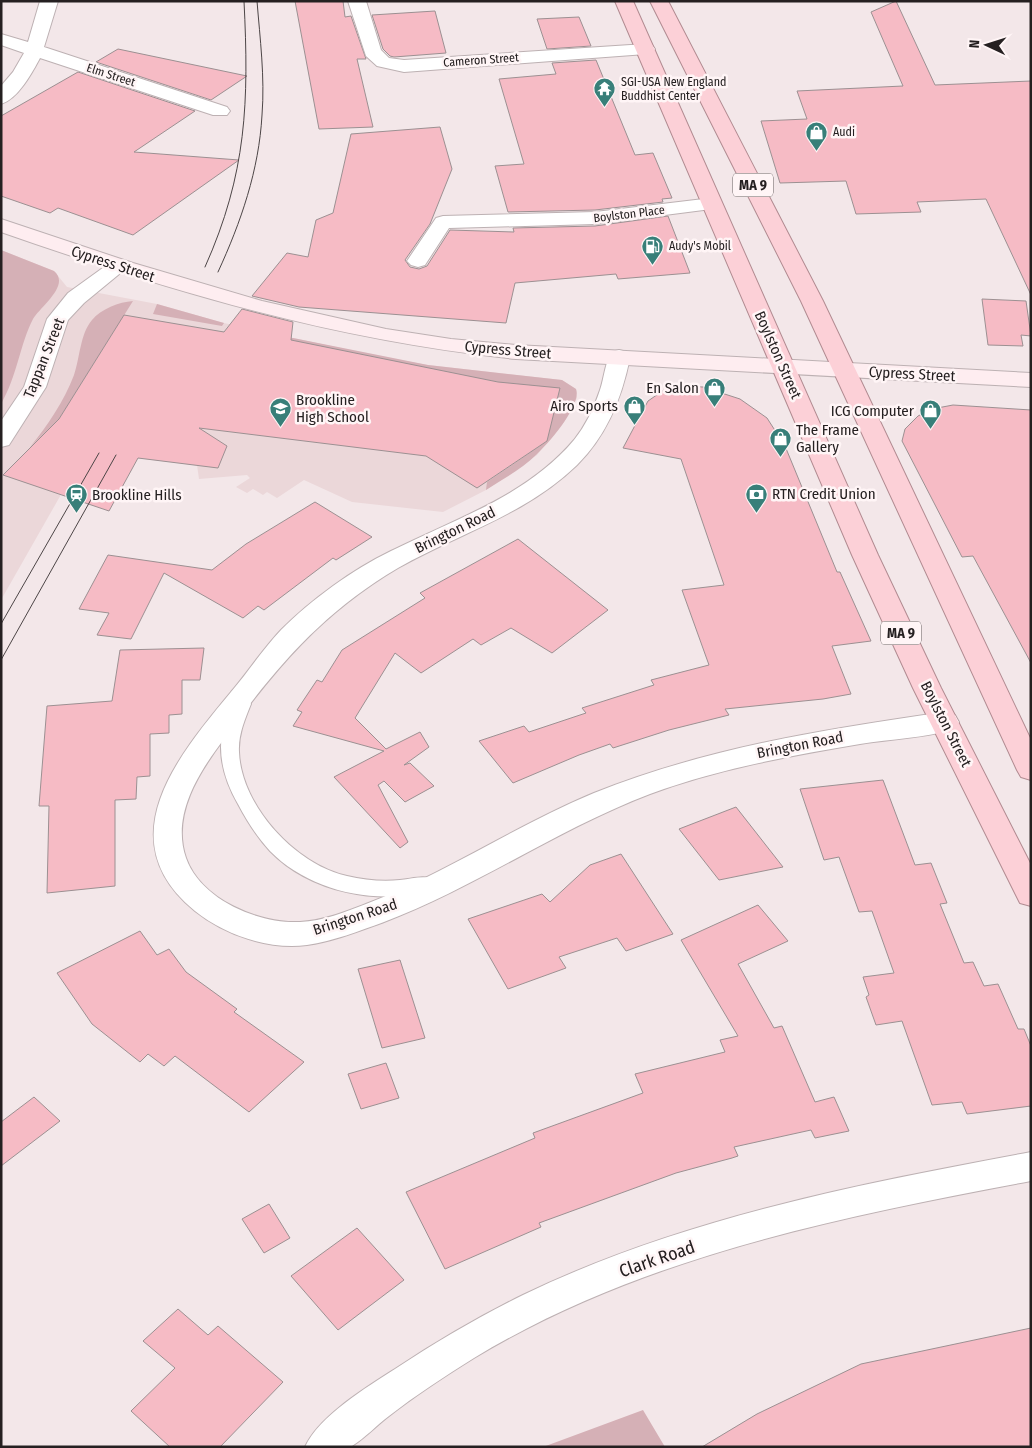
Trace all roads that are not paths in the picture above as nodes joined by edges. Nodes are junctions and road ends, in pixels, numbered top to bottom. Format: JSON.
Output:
{"nodes":[{"id":1,"x":50,"y":1,"type":"edge"},
{"id":2,"x":357,"y":1,"type":"edge"},
{"id":3,"x":624,"y":1,"type":"edge"},
{"id":4,"x":659,"y":1,"type":"edge"},
{"id":5,"x":1,"y":39,"type":"edge"},
{"id":6,"x":646,"y":49,"type":"junction"},
{"id":7,"x":36,"y":50,"type":"junction"},
{"id":8,"x":1,"y":98,"type":"edge"},
{"id":9,"x":220,"y":111,"type":"dead end"},
{"id":10,"x":712,"y":204,"type":"junction"},
{"id":11,"x":1,"y":225,"type":"edge"},
{"id":12,"x":418,"y":261,"type":"dead end"},
{"id":13,"x":118,"y":266,"type":"junction"},
{"id":14,"x":619,"y":357,"type":"junction"},
{"id":15,"x":782,"y":366,"type":"junction"},
{"id":16,"x":845,"y":370,"type":"junction"},
{"id":17,"x":1031,"y":380,"type":"edge"},
{"id":18,"x":1,"y":440,"type":"edge"},
{"id":19,"x":254,"y":682,"type":"junction"},
{"id":20,"x":945,"y":722,"type":"junction"},
{"id":21,"x":1031,"y":770,"type":"edge"},
{"id":22,"x":457,"y":875,"type":"junction"},
{"id":23,"x":1031,"y":895,"type":"edge"},
{"id":24,"x":1031,"y":1166,"type":"edge"},
{"id":25,"x":324,"y":1447,"type":"edge"}],
"edges":[{"from":1,"to":7,"type":"street"},
{"from":2,"to":6,"type":"street","name":"Cameron Street"},
{"from":3,"to":6,"type":"highway","name":"Boylston Street","number":"MA 9"},
{"from":4,"to":16,"type":"highway","number":"MA 9"},
{"from":5,"to":7,"type":"street","name":"Elm Street"},
{"from":6,"to":10,"type":"highway","name":"Boylston Street","number":"MA 9"},
{"from":7,"to":8,"type":"street"},
{"from":7,"to":9,"type":"street","name":"Elm Street"},
{"from":10,"to":12,"type":"street","name":"Boylston Place"},
{"from":10,"to":15,"type":"highway","name":"Boylston Street","number":"MA 9"},
{"from":11,"to":13,"type":"main road","name":"Cypress Street"},
{"from":13,"to":14,"type":"main road","name":"Cypress Street"},
{"from":13,"to":18,"type":"street","name":"Tappan Street"},
{"from":14,"to":15,"type":"main road","name":"Cypress Street"},
{"from":14,"to":19,"type":"street","name":"Brington Road"},
{"from":15,"to":16,"type":"main road","name":"Cypress Street"},
{"from":15,"to":20,"type":"highway","name":"Boylston Street","number":"MA 9"},
{"from":16,"to":17,"type":"main road","name":"Cypress Street"},
{"from":16,"to":21,"type":"highway","number":"MA 9"},
{"from":19,"to":22,"type":"lane"},
{"from":19,"to":22,"type":"street","name":"Brington Road"},
{"from":20,"to":22,"type":"street","name":"Brington Road"},
{"from":20,"to":23,"type":"highway","name":"Boylston Street","number":"MA 9"},
{"from":24,"to":25,"type":"street","name":"Clark Road"}]}
